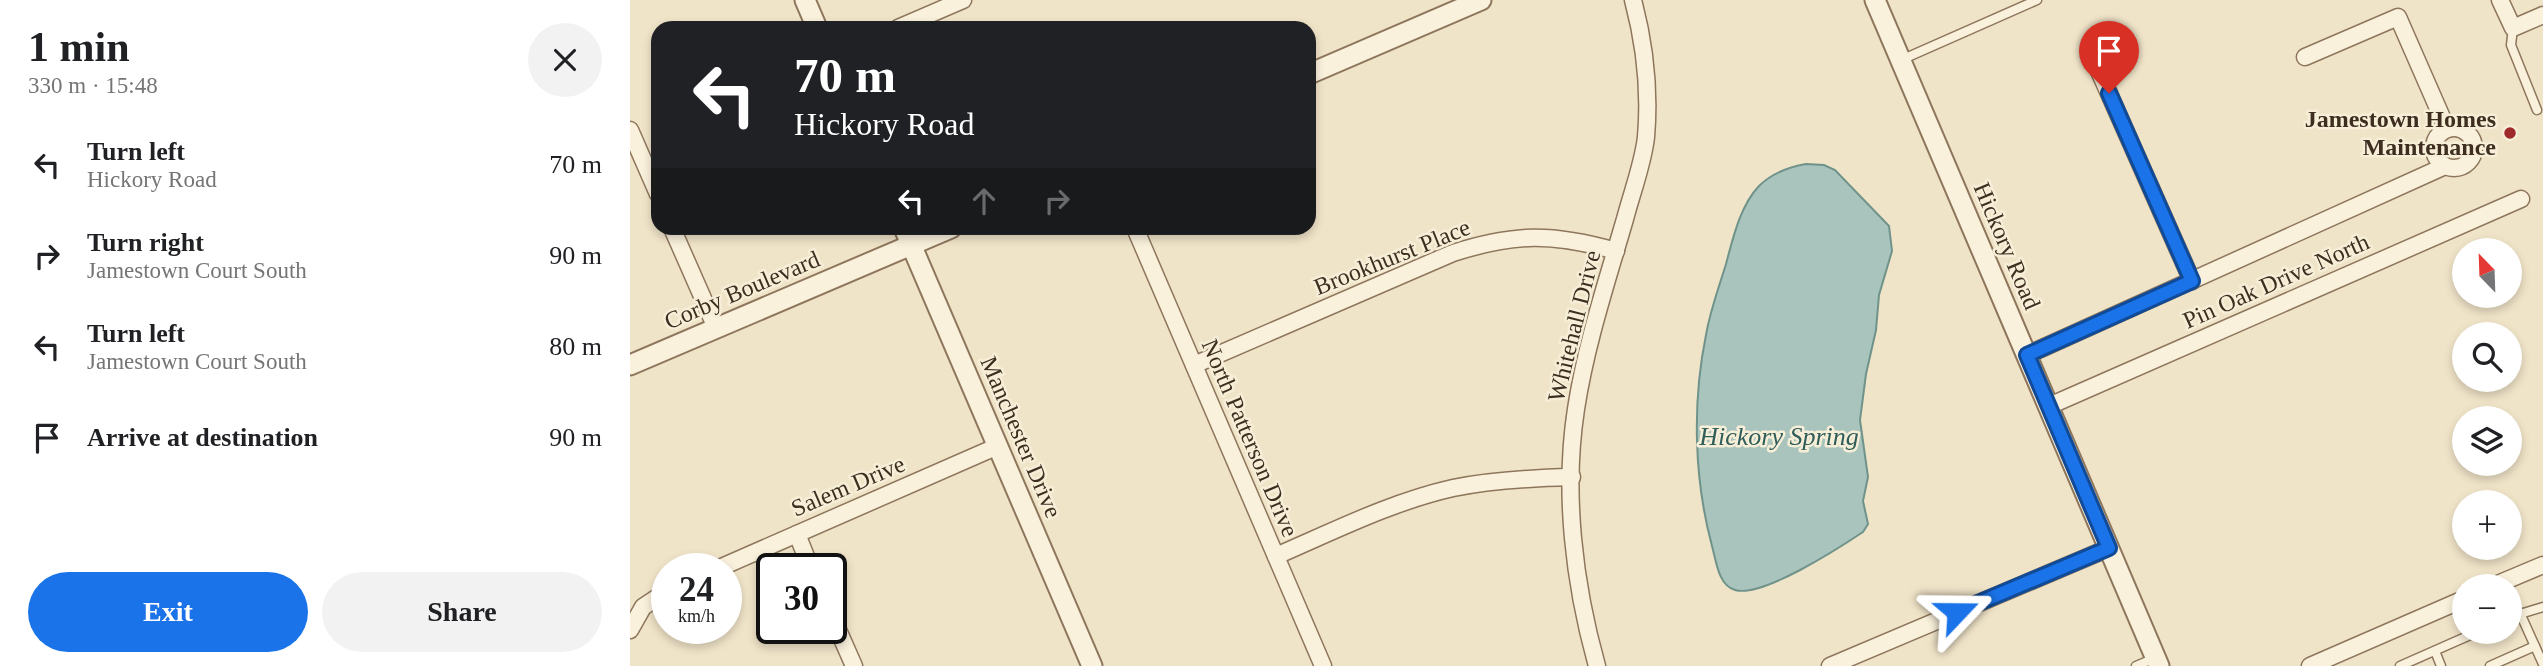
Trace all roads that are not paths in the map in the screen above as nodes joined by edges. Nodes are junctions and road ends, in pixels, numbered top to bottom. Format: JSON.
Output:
{"nodes":[{"id":1,"x":805,"y":0,"type":"edge"},
{"id":2,"x":963,"y":0,"type":"edge"},
{"id":3,"x":1481,"y":0,"type":"edge"},
{"id":4,"x":1633,"y":0,"type":"edge"},
{"id":5,"x":1875,"y":0,"type":"edge"},
{"id":6,"x":2037,"y":0,"type":"edge"},
{"id":7,"x":2500,"y":0,"type":"edge"},
{"id":8,"x":2543,"y":15,"type":"edge"},
{"id":9,"x":814,"y":21,"type":"edge"},
{"id":10,"x":914,"y":21,"type":"edge"},
{"id":11,"x":2513,"y":28,"type":"junction"},
{"id":12,"x":2305,"y":57,"type":"dead end"},
{"id":13,"x":1901,"y":60,"type":"junction"},
{"id":14,"x":1316,"y":71,"type":"edge"},
{"id":15,"x":2099,"y":71,"type":"dead end"},
{"id":16,"x":2537,"y":110,"type":"dead end"},
{"id":17,"x":2447,"y":129,"type":"junction"},
{"id":18,"x":630,"y":130,"type":"edge"},
{"id":19,"x":2445,"y":166,"type":"junction"},
{"id":20,"x":651,"y":178,"type":"edge"},
{"id":21,"x":2521,"y":199,"type":"dead end"},
{"id":22,"x":675,"y":235,"type":"edge"},
{"id":23,"x":1138,"y":235,"type":"edge"},
{"id":24,"x":907,"y":236,"type":"edge"},
{"id":25,"x":1616,"y":251,"type":"junction"},
{"id":26,"x":2192,"y":281,"type":"junction"},
{"id":27,"x":716,"y":328,"type":"junction"},
{"id":28,"x":2027,"y":355,"type":"junction"},
{"id":29,"x":630,"y":365,"type":"edge"},
{"id":30,"x":1194,"y":365,"type":"junction"},
{"id":31,"x":2049,"y":406,"type":"junction"},
{"id":32,"x":998,"y":446,"type":"junction"},
{"id":33,"x":1572,"y":477,"type":"junction"},
{"id":34,"x":797,"y":534,"type":"junction"},
{"id":35,"x":2109,"y":548,"type":"junction"},
{"id":36,"x":805,"y":553,"type":"edge"},
{"id":37,"x":1276,"y":556,"type":"junction"},
{"id":38,"x":742,"y":558,"type":"edge"},
{"id":39,"x":2543,"y":565,"type":"edge"},
{"id":40,"x":2522,"y":574,"type":"edge"},
{"id":41,"x":651,"y":602,"type":"edge"},
{"id":42,"x":2452,"y":604,"type":"edge"},
{"id":43,"x":2543,"y":607,"type":"edge"},
{"id":44,"x":2522,"y":613,"type":"edge"},
{"id":45,"x":2522,"y":615,"type":"edge"},
{"id":46,"x":630,"y":630,"type":"edge"},
{"id":47,"x":2452,"y":643,"type":"edge"},
{"id":48,"x":844,"y":644,"type":"edge"},
{"id":49,"x":2535,"y":646,"type":"junction"},
{"id":50,"x":2435,"y":651,"type":"junction"},
{"id":51,"x":2157,"y":662,"type":"edge"},
{"id":52,"x":2543,"y":664,"type":"edge"},
{"id":53,"x":854,"y":666,"type":"edge"},
{"id":54,"x":1092,"y":666,"type":"edge"},
{"id":55,"x":1323,"y":666,"type":"edge"},
{"id":56,"x":1597,"y":666,"type":"edge"},
{"id":57,"x":1830,"y":666,"type":"edge"},
{"id":58,"x":2136,"y":666,"type":"edge"},
{"id":59,"x":2310,"y":666,"type":"edge"},
{"id":60,"x":2400,"y":666,"type":"edge"},
{"id":61,"x":2441,"y":666,"type":"edge"},
{"id":62,"x":2490,"y":666,"type":"edge"}],
"edges":[{"from":1,"to":9,"type":"street"},
{"from":2,"to":10,"type":"street"},
{"from":3,"to":14,"type":"street"},
{"from":4,"to":25,"type":"street","name":"Whitehall Drive"},
{"from":5,"to":13,"type":"street","name":"Hickory Road"},
{"from":6,"to":13,"type":"lane"},
{"from":7,"to":11,"type":"street"},
{"from":8,"to":11,"type":"street"},
{"from":11,"to":16,"type":"lane"},
{"from":12,"to":17,"type":"street"},
{"from":13,"to":28,"type":"street","name":"Hickory Road"},
{"from":15,"to":26,"type":"street"},
{"from":17,"to":19,"type":"street"},
{"from":17,"to":19,"type":"street"},
{"from":18,"to":20,"type":"street"},
{"from":19,"to":26,"type":"street"},
{"from":21,"to":31,"type":"street","name":"Pin Oak Drive North"},
{"from":22,"to":27,"type":"street"},
{"from":23,"to":30,"type":"street","name":"North Patterson Drive"},
{"from":24,"to":27,"type":"street","name":"Corby Boulevard"},
{"from":24,"to":32,"type":"street","name":"Manchester Drive"},
{"from":25,"to":30,"type":"street","name":"Brookhurst Place"},
{"from":25,"to":33,"type":"street","name":"Whitehall Drive"},
{"from":26,"to":28,"type":"street"},
{"from":27,"to":29,"type":"street","name":"Corby Boulevard"},
{"from":28,"to":31,"type":"street","name":"Hickory Road"},
{"from":30,"to":37,"type":"street","name":"North Patterson Drive"},
{"from":31,"to":35,"type":"street","name":"Hickory Road"},
{"from":32,"to":34,"type":"street","name":"Salem Drive"},
{"from":32,"to":54,"type":"street","name":"Manchester Drive"},
{"from":33,"to":37,"type":"street"},
{"from":33,"to":56,"type":"street","name":"Whitehall Drive"},
{"from":34,"to":36,"type":"street"},
{"from":34,"to":38,"type":"street","name":"Salem Drive"},
{"from":35,"to":51,"type":"street","name":"Hickory Road"},
{"from":35,"to":57,"type":"street"},
{"from":37,"to":55,"type":"street","name":"North Patterson Drive"},
{"from":39,"to":40,"type":"street"},
{"from":41,"to":46,"type":"street"},
{"from":42,"to":59,"type":"street"},
{"from":43,"to":44,"type":"lane"},
{"from":45,"to":49,"type":"lane"},
{"from":47,"to":50,"type":"lane"},
{"from":48,"to":53,"type":"street"},
{"from":49,"to":52,"type":"lane"},
{"from":49,"to":62,"type":"lane"},
{"from":50,"to":60,"type":"lane"},
{"from":50,"to":61,"type":"lane"},
{"from":51,"to":58,"type":"lane"}]}
